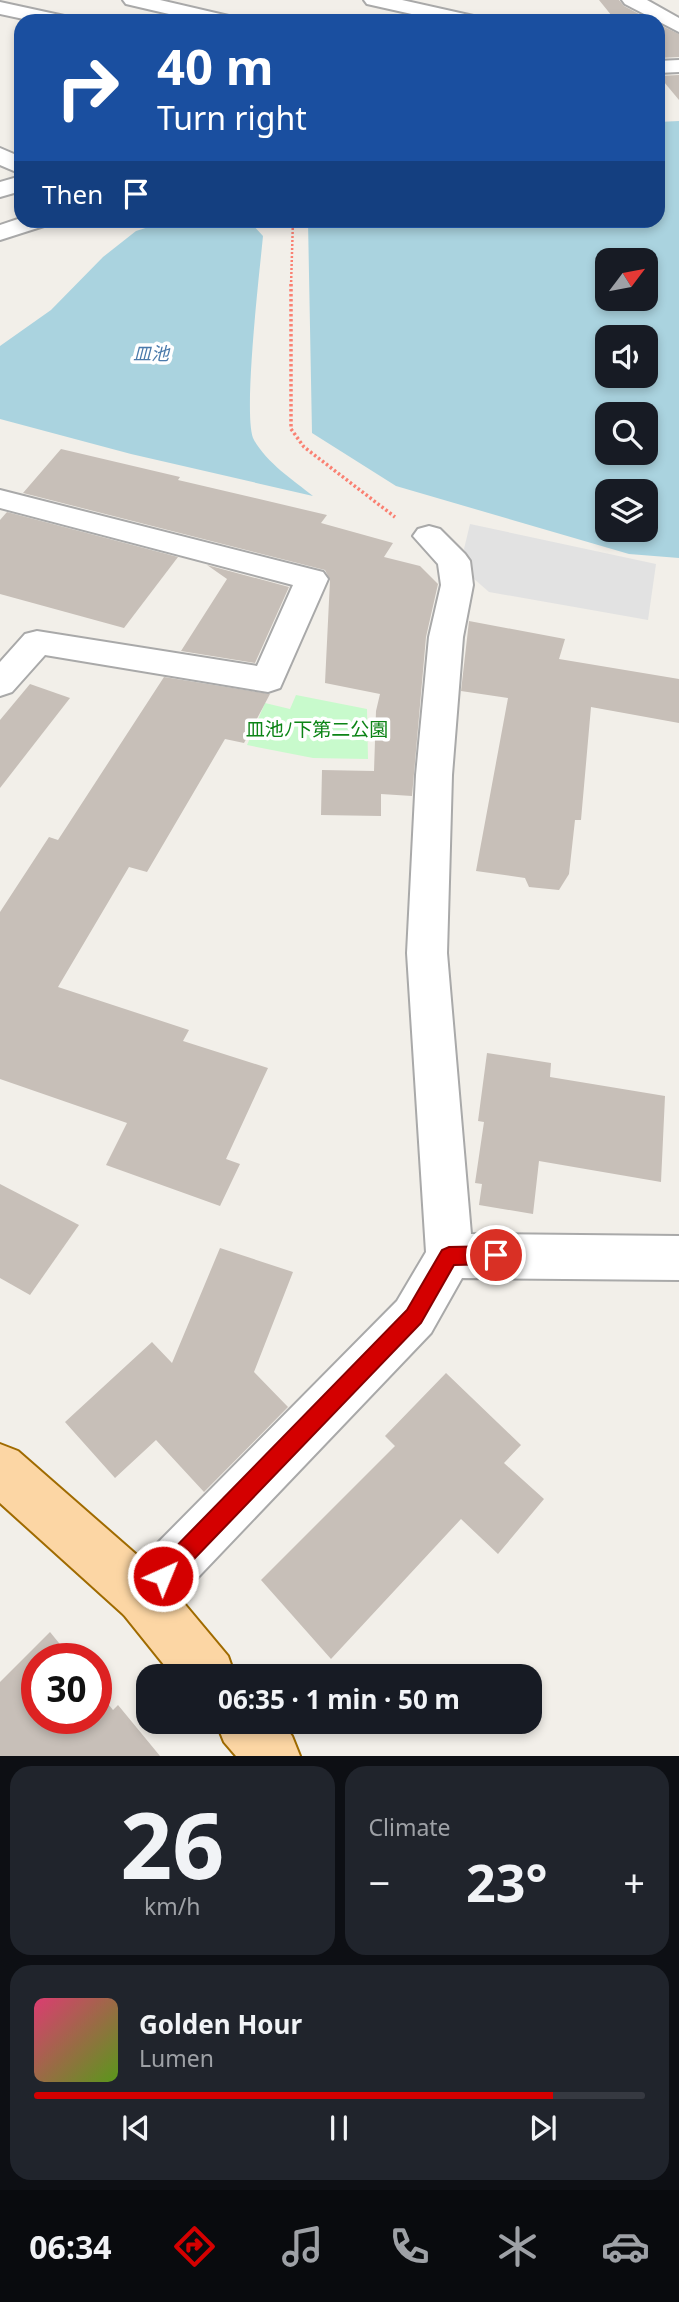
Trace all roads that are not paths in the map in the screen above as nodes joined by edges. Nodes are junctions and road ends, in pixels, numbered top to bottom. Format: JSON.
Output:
{"nodes":[{"id":1,"x":74,"y":0,"type":"edge"},
{"id":2,"x":133,"y":0,"type":"edge"},
{"id":3,"x":374,"y":0,"type":"edge"},
{"id":4,"x":632,"y":0,"type":"edge"},
{"id":5,"x":173,"y":4,"type":"edge"},
{"id":6,"x":0,"y":8,"type":"edge"},
{"id":7,"x":28,"y":14,"type":"edge"},
{"id":8,"x":62,"y":14,"type":"edge"},
{"id":9,"x":204,"y":14,"type":"edge"},
{"id":10,"x":439,"y":14,"type":"edge"},
{"id":11,"x":657,"y":14,"type":"edge"},
{"id":12,"x":0,"y":499,"type":"edge"},
{"id":13,"x":429,"y":536,"type":"road end"},
{"id":14,"x":0,"y":634,"type":"edge"},
{"id":15,"x":37,"y":642,"type":"junction"},
{"id":16,"x":0,"y":684,"type":"edge"},
{"id":17,"x":449,"y":1256,"type":"junction"},
{"id":18,"x":679,"y":1258,"type":"edge"},
{"id":19,"x":0,"y":1469,"type":"edge"},
{"id":20,"x":143,"y":1595,"type":"junction"},
{"id":21,"x":198,"y":1664,"type":"edge"},
{"id":22,"x":254,"y":1734,"type":"edge"},
{"id":23,"x":272,"y":1756,"type":"edge"}],
"edges":[{"from":1,"to":8,"type":"street"},
{"from":2,"to":5,"type":"street"},
{"from":3,"to":10,"type":"street"},
{"from":4,"to":11,"type":"street"},
{"from":5,"to":9,"type":"street"},
{"from":6,"to":7,"type":"street"},
{"from":12,"to":15,"type":"street"},
{"from":13,"to":17,"type":"street"},
{"from":14,"to":15,"type":"street"},
{"from":15,"to":16,"type":"street"},
{"from":17,"to":18,"type":"street"},
{"from":17,"to":20,"type":"street"},
{"from":19,"to":20,"type":"main road"},
{"from":20,"to":21,"type":"main road"},
{"from":22,"to":23,"type":"main road"}]}
